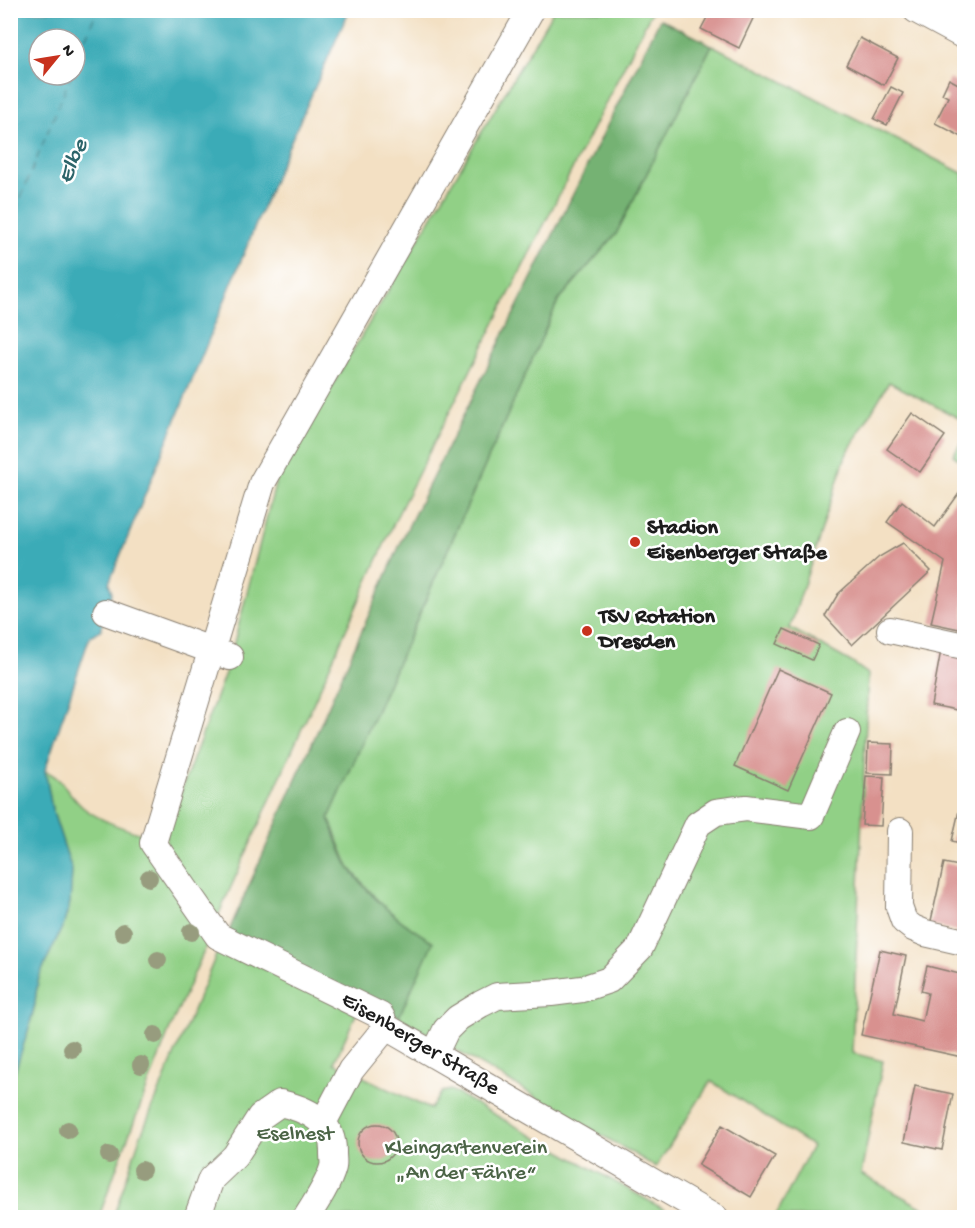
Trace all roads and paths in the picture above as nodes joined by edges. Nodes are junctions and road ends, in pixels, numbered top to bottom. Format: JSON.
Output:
{"nodes":[{"id":1,"x":531,"y":10,"type":"edge"},
{"id":2,"x":916,"y":10,"type":"edge"},
{"id":3,"x":964,"y":36,"type":"edge"},
{"id":4,"x":106,"y":612,"type":"dead end"},
{"id":5,"x":890,"y":630,"type":"dead end"},
{"id":6,"x":964,"y":646,"type":"edge"},
{"id":7,"x":221,"y":654,"type":"junction"},
{"id":8,"x":847,"y":732,"type":"dead end"},
{"id":9,"x":900,"y":831,"type":"dead end"},
{"id":10,"x":964,"y":942,"type":"edge"},
{"id":11,"x":386,"y":1027,"type":"junction"},
{"id":12,"x":434,"y":1055,"type":"junction"},
{"id":13,"x":323,"y":1123,"type":"junction"},
{"id":14,"x":197,"y":1218,"type":"edge"},
{"id":15,"x":306,"y":1218,"type":"edge"},
{"id":16,"x":715,"y":1218,"type":"edge"}],
"edges":[{"from":1,"to":7,"type":"street"},
{"from":2,"to":3,"type":"street"},
{"from":4,"to":7,"type":"street"},
{"from":5,"to":6,"type":"street"},
{"from":7,"to":11,"type":"street","name":"Eisenberger Straße"},
{"from":8,"to":12,"type":"street"},
{"from":9,"to":10,"type":"street"},
{"from":11,"to":12,"type":"street","name":"Eisenberger Straße"},
{"from":11,"to":13,"type":"street"},
{"from":12,"to":16,"type":"street","name":"Eisenberger Straße"},
{"from":13,"to":14,"type":"street"},
{"from":13,"to":15,"type":"street"}]}
